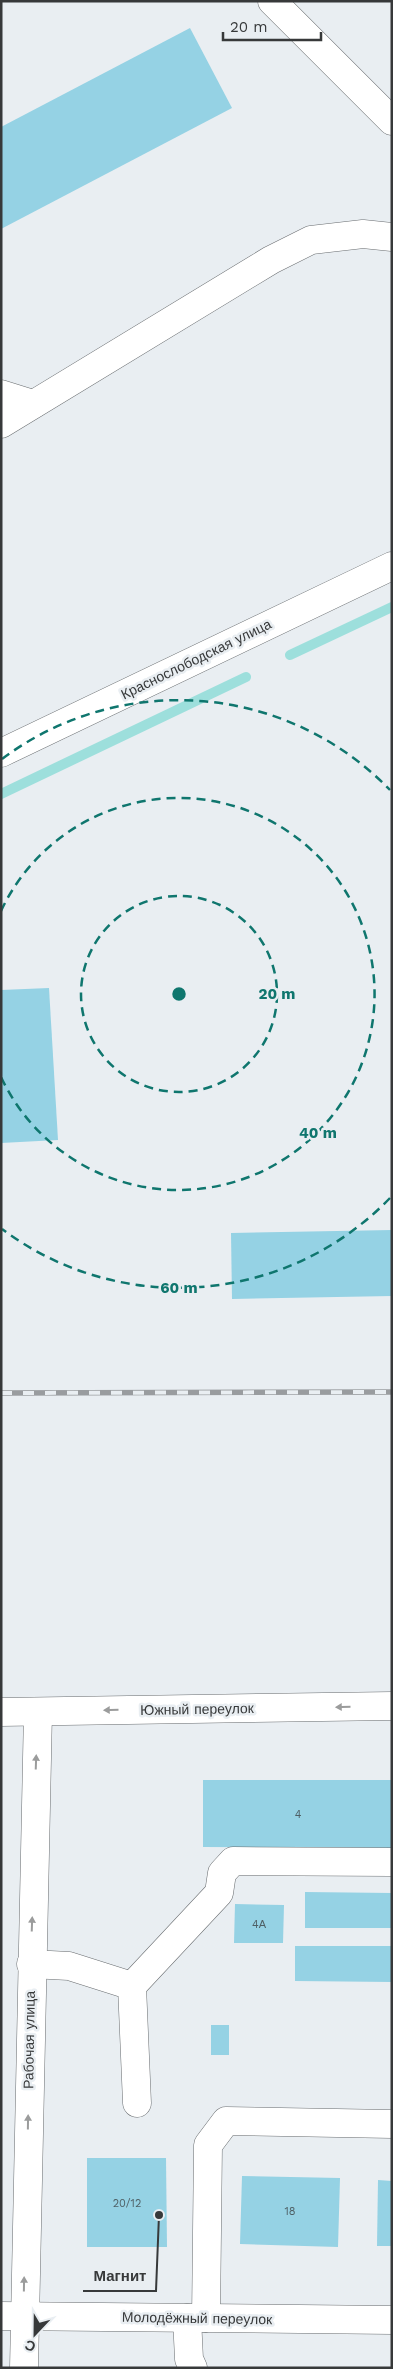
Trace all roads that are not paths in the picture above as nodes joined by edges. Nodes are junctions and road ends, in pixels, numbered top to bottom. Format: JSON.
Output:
{"nodes":[{"id":1,"x":272,"y":1,"type":"edge"},
{"id":2,"x":392,"y":121,"type":"edge"},
{"id":3,"x":392,"y":237,"type":"edge"},
{"id":4,"x":1,"y":394,"type":"edge"},
{"id":5,"x":33,"y":404,"type":"junction"},
{"id":6,"x":1,"y":424,"type":"edge"},
{"id":7,"x":392,"y":566,"type":"edge"},
{"id":8,"x":1,"y":753,"type":"edge"},
{"id":9,"x":392,"y":1706,"type":"edge"},
{"id":10,"x":1,"y":1712,"type":"edge"},
{"id":11,"x":38,"y":1712,"type":"junction"},
{"id":12,"x":392,"y":1862,"type":"edge"},
{"id":13,"x":31,"y":1964,"type":"junction"},
{"id":14,"x":132,"y":1986,"type":"junction"},
{"id":15,"x":137,"y":2103,"type":"dead end"},
{"id":16,"x":392,"y":2124,"type":"edge"},
{"id":17,"x":12,"y":2316,"type":"edge"},
{"id":18,"x":196,"y":2318,"type":"junction"},
{"id":19,"x":392,"y":2320,"type":"edge"},
{"id":20,"x":24,"y":2368,"type":"edge"},
{"id":21,"x":193,"y":2368,"type":"edge"}],
"edges":[{"from":1,"to":2,"type":"street"},
{"from":3,"to":5,"type":"street"},
{"from":4,"to":5,"type":"street"},
{"from":5,"to":6,"type":"street"},
{"from":7,"to":8,"type":"street","name":"Краснослободская улица"},
{"from":9,"to":11,"type":"street","name":"Южный переулок","one_way":true},
{"from":10,"to":11,"type":"street","name":"Южный переулок"},
{"from":13,"to":11,"type":"street","name":"Рабочая улица","one_way":true},
{"from":12,"to":14,"type":"street"},
{"from":13,"to":14,"type":"street"},
{"from":17,"to":13,"type":"street","name":"Рабочая улица","one_way":true},
{"from":14,"to":15,"type":"street"},
{"from":16,"to":18,"type":"street"},
{"from":17,"to":18,"type":"street","name":"Молодёжный переулок"},
{"from":17,"to":20,"type":"street","name":"Рабочая улица"},
{"from":18,"to":19,"type":"street","name":"Молодёжный переулок"},
{"from":18,"to":21,"type":"street"}]}
